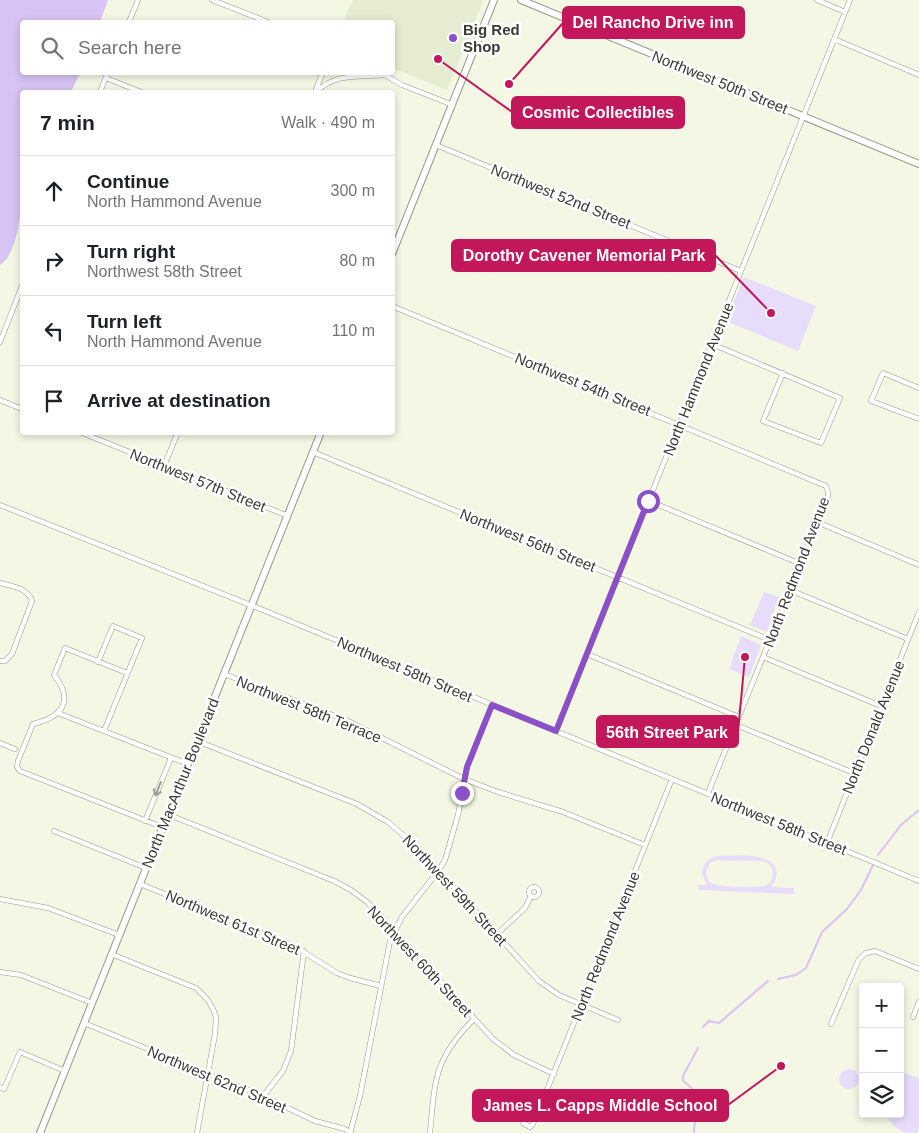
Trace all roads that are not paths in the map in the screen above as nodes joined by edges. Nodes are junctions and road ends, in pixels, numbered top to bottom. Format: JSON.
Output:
{"nodes":[{"id":1,"x":138,"y":0,"type":"edge"},
{"id":2,"x":212,"y":0,"type":"edge"},
{"id":3,"x":494,"y":0,"type":"edge"},
{"id":4,"x":521,"y":0,"type":"edge"},
{"id":5,"x":817,"y":0,"type":"edge"},
{"id":6,"x":850,"y":0,"type":"edge"},
{"id":7,"x":845,"y":12,"type":"junction"},
{"id":8,"x":130,"y":20,"type":"edge"},
{"id":9,"x":263,"y":20,"type":"edge"},
{"id":10,"x":834,"y":39,"type":"junction"},
{"id":11,"x":107,"y":75,"type":"edge"},
{"id":12,"x":322,"y":75,"type":"edge"},
{"id":13,"x":372,"y":75,"type":"edge"},
{"id":14,"x":384,"y":75,"type":"edge"},
{"id":15,"x":919,"y":75,"type":"edge"},
{"id":16,"x":106,"y":78,"type":"junction"},
{"id":17,"x":101,"y":90,"type":"edge"},
{"id":18,"x":136,"y":90,"type":"edge"},
{"id":19,"x":316,"y":90,"type":"edge"},
{"id":20,"x":318,"y":90,"type":"edge"},
{"id":21,"x":452,"y":105,"type":"junction"},
{"id":22,"x":803,"y":116,"type":"junction"},
{"id":23,"x":436,"y":145,"type":"junction"},
{"id":24,"x":919,"y":164,"type":"edge"},
{"id":25,"x":395,"y":247,"type":"edge"},
{"id":26,"x":741,"y":271,"type":"junction"},
{"id":27,"x":20,"y":292,"type":"edge"},
{"id":28,"x":395,"y":307,"type":"edge"},
{"id":29,"x":0,"y":342,"type":"edge"},
{"id":30,"x":712,"y":344,"type":"junction"},
{"id":31,"x":783,"y":373,"type":"junction"},
{"id":32,"x":919,"y":388,"type":"edge"},
{"id":33,"x":0,"y":400,"type":"edge"},
{"id":34,"x":20,"y":408,"type":"edge"},
{"id":35,"x":919,"y":419,"type":"edge"},
{"id":36,"x":680,"y":424,"type":"junction"},
{"id":37,"x":87,"y":435,"type":"edge"},
{"id":38,"x":177,"y":435,"type":"edge"},
{"id":39,"x":320,"y":435,"type":"edge"},
{"id":40,"x":313,"y":452,"type":"junction"},
{"id":41,"x":164,"y":466,"type":"junction"},
{"id":42,"x":828,"y":488,"type":"joint"},
{"id":43,"x":648,"y":501,"type":"junction"},
{"id":44,"x":0,"y":505,"type":"edge"},
{"id":45,"x":288,"y":516,"type":"junction"},
{"id":46,"x":817,"y":522,"type":"junction"},
{"id":47,"x":801,"y":564,"type":"junction"},
{"id":48,"x":919,"y":565,"type":"edge"},
{"id":49,"x":618,"y":577,"type":"junction"},
{"id":50,"x":0,"y":583,"type":"edge"},
{"id":51,"x":790,"y":590,"type":"junction"},
{"id":52,"x":252,"y":606,"type":"junction"},
{"id":53,"x":919,"y":612,"type":"edge"},
{"id":54,"x":908,"y":639,"type":"junction"},
{"id":55,"x":770,"y":640,"type":"junction"},
{"id":56,"x":587,"y":654,"type":"junction"},
{"id":57,"x":763,"y":657,"type":"junction"},
{"id":58,"x":0,"y":661,"type":"edge"},
{"id":59,"x":98,"y":662,"type":"junction"},
{"id":60,"x":127,"y":674,"type":"junction"},
{"id":61,"x":224,"y":674,"type":"junction"},
{"id":62,"x":492,"y":705,"type":"junction"},
{"id":63,"x":881,"y":706,"type":"junction"},
{"id":64,"x":58,"y":713,"type":"junction"},
{"id":65,"x":739,"y":717,"type":"junction"},
{"id":66,"x":736,"y":725,"type":"junction"},
{"id":67,"x":104,"y":731,"type":"junction"},
{"id":68,"x":556,"y":731,"type":"junction"},
{"id":69,"x":197,"y":741,"type":"junction"},
{"id":70,"x":0,"y":743,"type":"edge"},
{"id":71,"x":14,"y":749,"type":"dead end"},
{"id":72,"x":171,"y":758,"type":"junction"},
{"id":73,"x":188,"y":764,"type":"junction"},
{"id":74,"x":854,"y":773,"type":"junction"},
{"id":75,"x":464,"y":779,"type":"junction"},
{"id":76,"x":672,"y":779,"type":"junction"},
{"id":77,"x":708,"y":794,"type":"junction"},
{"id":78,"x":168,"y":814,"type":"junction"},
{"id":79,"x":145,"y":821,"type":"junction"},
{"id":80,"x":162,"y":827,"type":"junction"},
{"id":81,"x":54,"y":831,"type":"dead end"},
{"id":82,"x":827,"y":843,"type":"junction"},
{"id":83,"x":644,"y":845,"type":"junction"},
{"id":84,"x":146,"y":868,"type":"junction"},
{"id":85,"x":439,"y":870,"type":"junction"},
{"id":86,"x":919,"y":881,"type":"edge"},
{"id":87,"x":140,"y":884,"type":"junction"},
{"id":88,"x":531,"y":896,"type":"dead end"},
{"id":89,"x":0,"y":899,"type":"edge"},
{"id":90,"x":394,"y":930,"type":"junction"},
{"id":91,"x":497,"y":934,"type":"junction"},
{"id":92,"x":119,"y":936,"type":"junction"},
{"id":93,"x":304,"y":951,"type":"junction"},
{"id":94,"x":111,"y":954,"type":"junction"},
{"id":95,"x":919,"y":969,"type":"edge"},
{"id":96,"x":0,"y":972,"type":"edge"},
{"id":97,"x":381,"y":986,"type":"junction"},
{"id":98,"x":92,"y":1002,"type":"junction"},
{"id":99,"x":919,"y":1002,"type":"edge"},
{"id":100,"x":581,"y":1005,"type":"junction"},
{"id":101,"x":913,"y":1017,"type":"dead end"},
{"id":102,"x":474,"y":1020,"type":"junction"},
{"id":103,"x":618,"y":1020,"type":"dead end"},
{"id":104,"x":84,"y":1023,"type":"junction"},
{"id":105,"x":831,"y":1024,"type":"dead end"},
{"id":106,"x":64,"y":1071,"type":"junction"},
{"id":107,"x":208,"y":1073,"type":"junction"},
{"id":108,"x":554,"y":1074,"type":"junction"},
{"id":109,"x":0,"y":1087,"type":"edge"},
{"id":110,"x":263,"y":1096,"type":"junction"},
{"id":111,"x":538,"y":1112,"type":"dead end"},
{"id":112,"x":40,"y":1133,"type":"edge"},
{"id":113,"x":197,"y":1133,"type":"edge"},
{"id":114,"x":351,"y":1133,"type":"edge"},
{"id":115,"x":430,"y":1133,"type":"edge"}],
"edges":[{"from":1,"to":8,"type":"street"},
{"from":2,"to":9,"type":"street"},
{"from":3,"to":21,"type":"main road"},
{"from":4,"to":22,"type":"main road","name":"Northwest 50th Street"},
{"from":5,"to":7,"type":"street"},
{"from":6,"to":7,"type":"street","name":"North Hammond Avenue"},
{"from":7,"to":10,"type":"street","name":"North Hammond Avenue"},
{"from":10,"to":15,"type":"street"},
{"from":10,"to":22,"type":"street","name":"North Hammond Avenue"},
{"from":11,"to":16,"type":"street"},
{"from":12,"to":19,"type":"street"},
{"from":13,"to":20,"type":"street"},
{"from":14,"to":21,"type":"street"},
{"from":16,"to":17,"type":"street"},
{"from":16,"to":18,"type":"street"},
{"from":21,"to":23,"type":"main road"},
{"from":22,"to":24,"type":"main road","name":"Northwest 50th Street"},
{"from":22,"to":26,"type":"street","name":"North Hammond Avenue"},
{"from":23,"to":25,"type":"main road"},
{"from":23,"to":26,"type":"street","name":"Northwest 52nd Street"},
{"from":26,"to":30,"type":"street","name":"North Hammond Avenue"},
{"from":27,"to":29,"type":"street"},
{"from":28,"to":36,"type":"street","name":"Northwest 54th Street"},
{"from":30,"to":31,"type":"street"},
{"from":30,"to":36,"type":"street","name":"North Hammond Avenue"},
{"from":31,"to":31,"type":"street"},
{"from":32,"to":35,"type":"street"},
{"from":33,"to":34,"type":"street"},
{"from":36,"to":42,"type":"street","name":"Northwest 54th Street"},
{"from":36,"to":43,"type":"street","name":"North Hammond Avenue"},
{"from":37,"to":41,"type":"street","name":"Northwest 57th Street"},
{"from":38,"to":41,"type":"street"},
{"from":39,"to":40,"type":"main road","name":"North MacArthur Boulevard"},
{"from":40,"to":45,"type":"main road","name":"North MacArthur Boulevard"},
{"from":40,"to":49,"type":"street","name":"Northwest 56th Street"},
{"from":41,"to":45,"type":"street","name":"Northwest 57th Street"},
{"from":42,"to":46,"type":"street","name":"North Redmond Avenue"},
{"from":43,"to":47,"type":"street"},
{"from":43,"to":49,"type":"street","name":"North Hammond Avenue"},
{"from":44,"to":52,"type":"street","name":"Northwest 58th Street"},
{"from":45,"to":52,"type":"main road","name":"North MacArthur Boulevard"},
{"from":46,"to":47,"type":"street","name":"North Redmond Avenue"},
{"from":46,"to":48,"type":"street"},
{"from":47,"to":51,"type":"street","name":"North Redmond Avenue"},
{"from":49,"to":55,"type":"street","name":"Northwest 56th Street"},
{"from":49,"to":56,"type":"street","name":"North Hammond Avenue"},
{"from":50,"to":58,"type":"street"},
{"from":51,"to":54,"type":"street"},
{"from":51,"to":55,"type":"street","name":"North Redmond Avenue"},
{"from":52,"to":61,"type":"main road","name":"North MacArthur Boulevard"},
{"from":52,"to":62,"type":"street","name":"Northwest 58th Street"},
{"from":53,"to":54,"type":"street","name":"North Donald Avenue"},
{"from":54,"to":63,"type":"street","name":"North Donald Avenue"},
{"from":55,"to":57,"type":"street","name":"North Redmond Avenue"},
{"from":56,"to":65,"type":"street"},
{"from":56,"to":68,"type":"street","name":"North Hammond Avenue"},
{"from":57,"to":63,"type":"street"},
{"from":57,"to":65,"type":"street","name":"North Redmond Avenue"},
{"from":59,"to":60,"type":"street"},
{"from":59,"to":60,"type":"street"},
{"from":59,"to":64,"type":"street"},
{"from":60,"to":67,"type":"street"},
{"from":61,"to":69,"type":"main road","name":"North MacArthur Boulevard"},
{"from":61,"to":75,"type":"street","name":"Northwest 58th Terrace"},
{"from":62,"to":68,"type":"street","name":"Northwest 58th Street"},
{"from":62,"to":75,"type":"street"},
{"from":63,"to":74,"type":"street","name":"North Donald Avenue"},
{"from":64,"to":67,"type":"street"},
{"from":64,"to":79,"type":"street"},
{"from":65,"to":66,"type":"street","name":"North Redmond Avenue"},
{"from":66,"to":74,"type":"street"},
{"from":66,"to":77,"type":"street","name":"North Redmond Avenue"},
{"from":67,"to":72,"type":"street"},
{"from":68,"to":76,"type":"street","name":"Northwest 58th Street"},
{"from":69,"to":73,"type":"main road","name":"North MacArthur Boulevard"},
{"from":69,"to":85,"type":"street","name":"Northwest 59th Street"},
{"from":70,"to":71,"type":"street"},
{"from":72,"to":73,"type":"street"},
{"from":72,"to":79,"type":"street","one_way":true},
{"from":73,"to":78,"type":"main road","name":"North MacArthur Boulevard"},
{"from":74,"to":82,"type":"street","name":"North Donald Avenue"},
{"from":75,"to":83,"type":"street","name":"Northwest 58th Terrace"},
{"from":75,"to":85,"type":"street"},
{"from":76,"to":77,"type":"street","name":"Northwest 58th Street"},
{"from":76,"to":83,"type":"street","name":"North Redmond Avenue"},
{"from":77,"to":82,"type":"street","name":"Northwest 58th Street"},
{"from":78,"to":80,"type":"main road","name":"North MacArthur Boulevard"},
{"from":78,"to":90,"type":"street","name":"Northwest 60th Street"},
{"from":79,"to":80,"type":"street"},
{"from":80,"to":84,"type":"main road","name":"North MacArthur Boulevard"},
{"from":81,"to":84,"type":"street"},
{"from":82,"to":86,"type":"street","name":"Northwest 58th Street"},
{"from":83,"to":100,"type":"street","name":"North Redmond Avenue"},
{"from":84,"to":87,"type":"main road","name":"North MacArthur Boulevard"},
{"from":85,"to":90,"type":"street"},
{"from":85,"to":91,"type":"street","name":"Northwest 59th Street"},
{"from":87,"to":92,"type":"main road","name":"North MacArthur Boulevard"},
{"from":87,"to":93,"type":"street","name":"Northwest 61st Street"},
{"from":88,"to":91,"type":"street"},
{"from":89,"to":92,"type":"street"},
{"from":90,"to":97,"type":"street"},
{"from":90,"to":102,"type":"street","name":"Northwest 60th Street"},
{"from":91,"to":100,"type":"street","name":"Northwest 59th Street"},
{"from":92,"to":94,"type":"main road","name":"North MacArthur Boulevard"},
{"from":93,"to":97,"type":"street","name":"Northwest 61st Street"},
{"from":93,"to":110,"type":"street"},
{"from":94,"to":98,"type":"main road","name":"North MacArthur Boulevard"},
{"from":94,"to":107,"type":"street"},
{"from":95,"to":105,"type":"street"},
{"from":96,"to":98,"type":"street"},
{"from":97,"to":114,"type":"street"},
{"from":98,"to":104,"type":"main road","name":"North MacArthur Boulevard"},
{"from":99,"to":101,"type":"street"},
{"from":100,"to":103,"type":"street","name":"Northwest 59th Street"},
{"from":100,"to":108,"type":"street","name":"North Redmond Avenue"},
{"from":102,"to":108,"type":"street","name":"Northwest 60th Street"},
{"from":102,"to":115,"type":"street"},
{"from":104,"to":106,"type":"main road","name":"North MacArthur Boulevard"},
{"from":104,"to":107,"type":"street","name":"Northwest 62nd Street"},
{"from":106,"to":109,"type":"street"},
{"from":106,"to":112,"type":"main road","name":"North MacArthur Boulevard"},
{"from":107,"to":110,"type":"street","name":"Northwest 62nd Street"},
{"from":107,"to":113,"type":"street"},
{"from":108,"to":111,"type":"street","name":"North Redmond Avenue"},
{"from":110,"to":114,"type":"street","name":"Northwest 62nd Street"}]}
